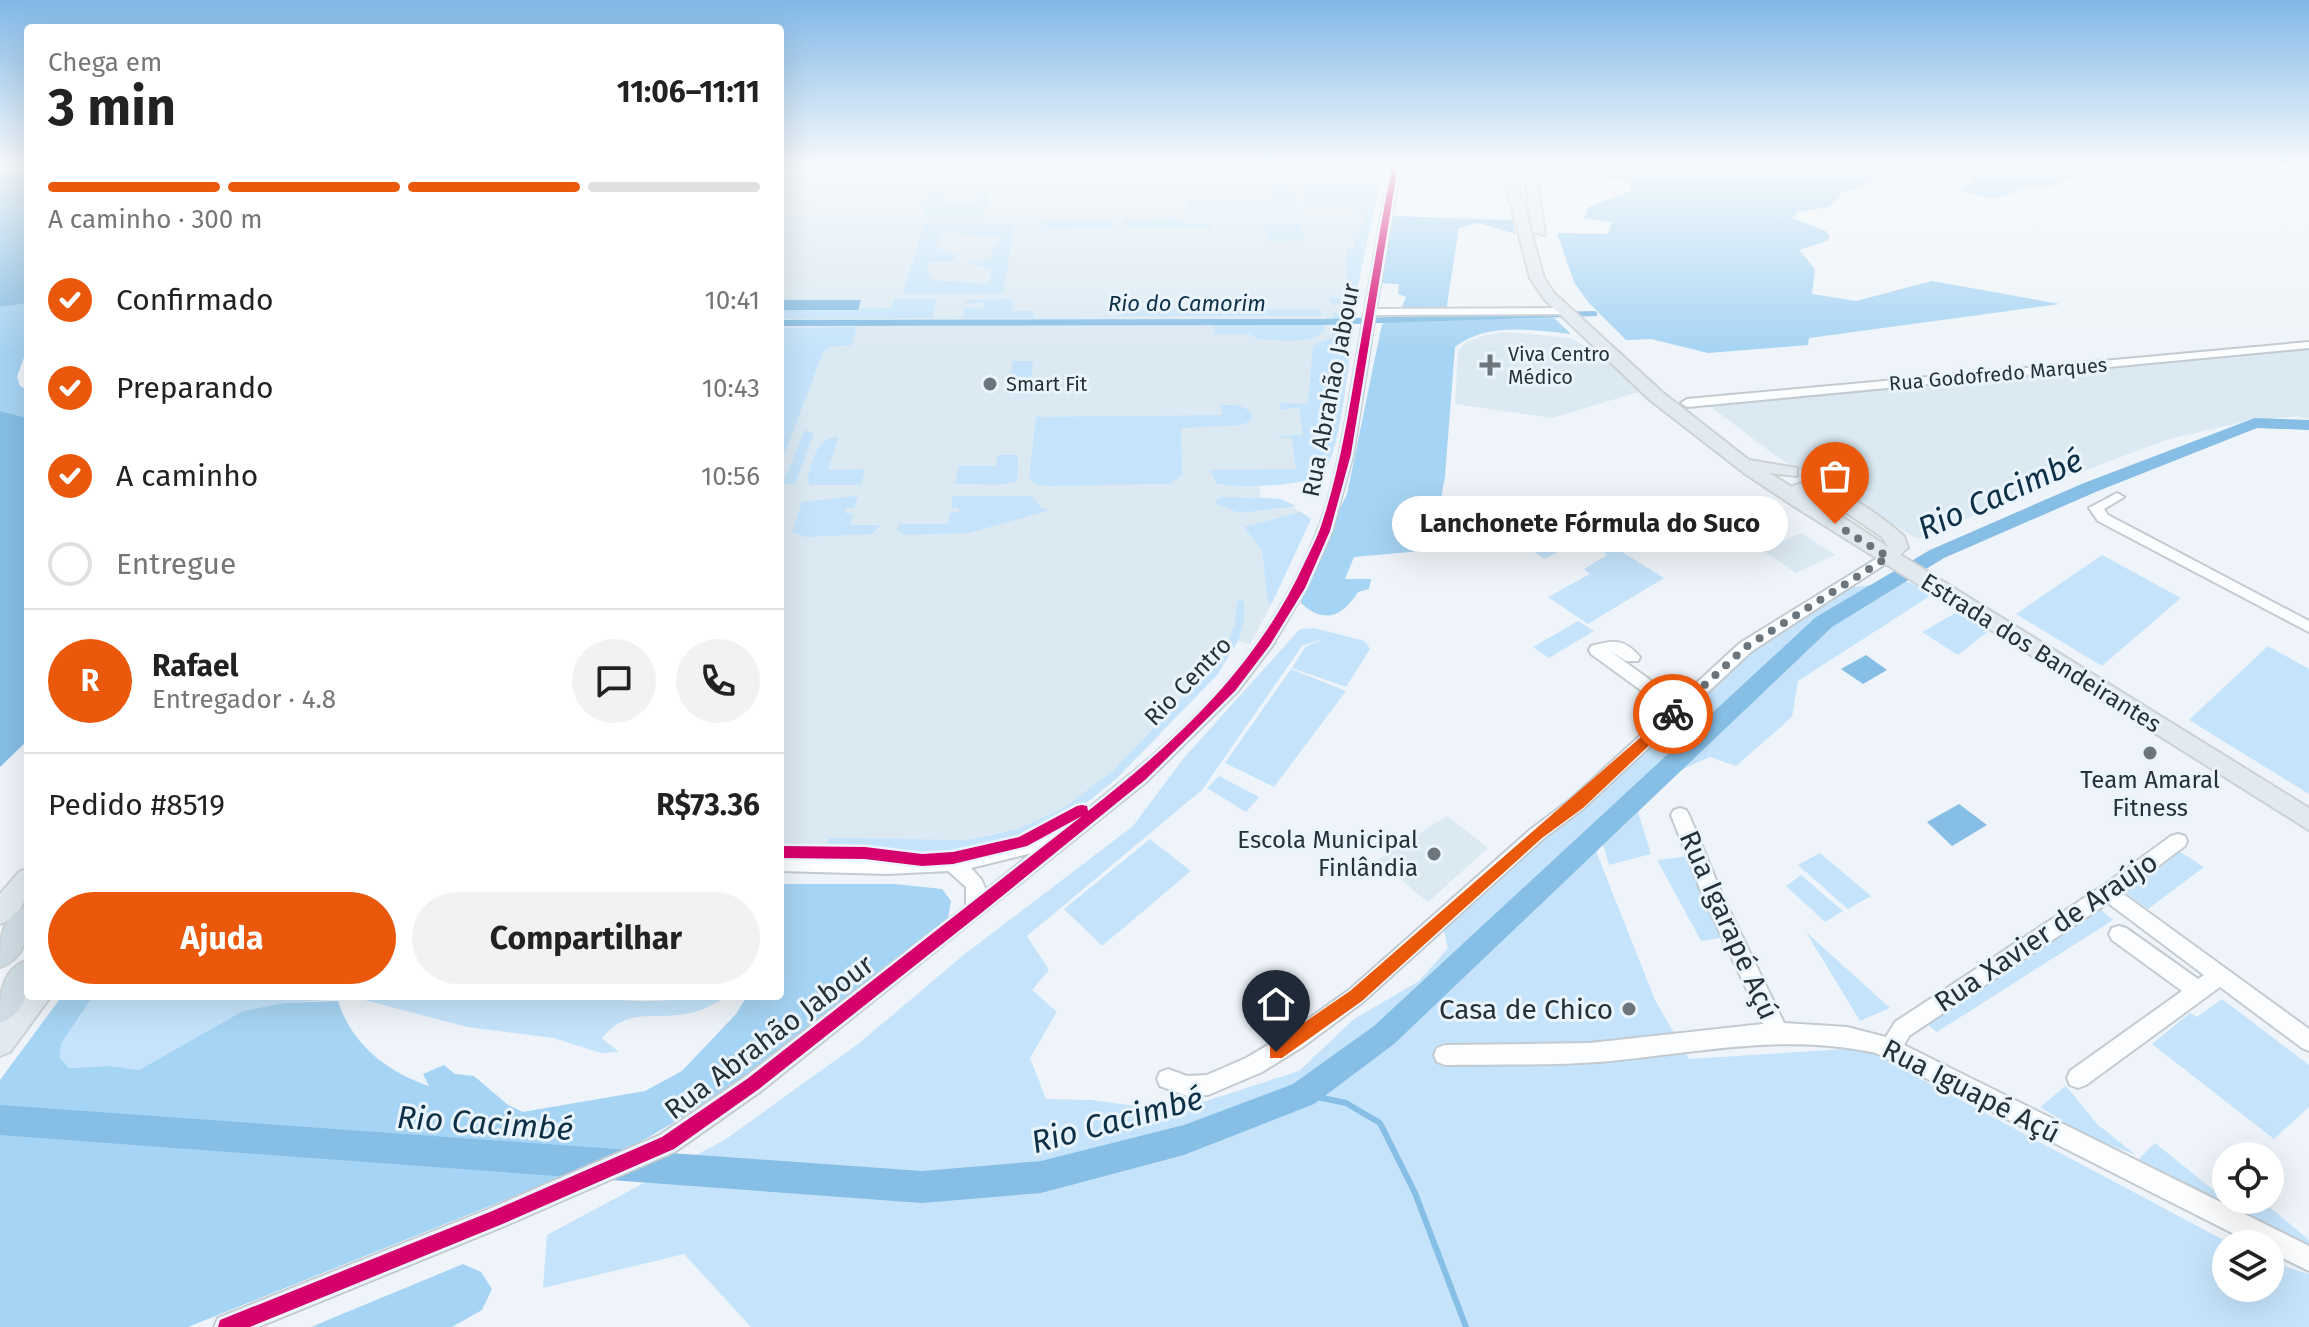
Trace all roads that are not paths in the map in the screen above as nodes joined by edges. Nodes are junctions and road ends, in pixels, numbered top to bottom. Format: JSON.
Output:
{"nodes":[{"id":1,"x":1384,"y":228,"type":"edge"},
{"id":2,"x":1526,"y":228,"type":"edge"},
{"id":3,"x":1542,"y":228,"type":"edge"},
{"id":4,"x":1575,"y":317,"type":"junction"},
{"id":5,"x":1368,"y":318,"type":"junction"},
{"id":6,"x":2309,"y":345,"type":"edge"},
{"id":7,"x":1687,"y":403,"type":"junction"},
{"id":8,"x":1728,"y":453,"type":"junction"},
{"id":9,"x":1796,"y":483,"type":"junction"},
{"id":10,"x":2117,"y":497,"type":"dead end"},
{"id":11,"x":1907,"y":561,"type":"junction"},
{"id":12,"x":2309,"y":627,"type":"edge"},
{"id":13,"x":1632,"y":657,"type":"dead end"},
{"id":14,"x":1679,"y":709,"type":"junction"},
{"id":15,"x":2309,"y":803,"type":"edge"},
{"id":16,"x":1680,"y":815,"type":"dead end"},
{"id":17,"x":2309,"y":820,"type":"edge"},
{"id":18,"x":1085,"y":821,"type":"junction"},
{"id":19,"x":2178,"y":841,"type":"dead end"},
{"id":20,"x":784,"y":864,"type":"edge"},
{"id":21,"x":955,"y":866,"type":"junction"},
{"id":22,"x":24,"y":884,"type":"edge"},
{"id":23,"x":2108,"y":893,"type":"junction"},
{"id":24,"x":975,"y":910,"type":"junction"},
{"id":25,"x":0,"y":913,"type":"edge"},
{"id":26,"x":24,"y":923,"type":"edge"},
{"id":27,"x":2119,"y":934,"type":"dead end"},
{"id":28,"x":0,"y":954,"type":"edge"},
{"id":29,"x":2220,"y":975,"type":"junction"},
{"id":30,"x":24,"y":978,"type":"edge"},
{"id":31,"x":2198,"y":991,"type":"junction"},
{"id":32,"x":34,"y":1000,"type":"edge"},
{"id":33,"x":0,"y":1009,"type":"edge"},
{"id":34,"x":1778,"y":1034,"type":"junction"},
{"id":35,"x":2309,"y":1041,"type":"edge"},
{"id":36,"x":0,"y":1043,"type":"edge"},
{"id":37,"x":1899,"y":1054,"type":"junction"},
{"id":38,"x":1445,"y":1055,"type":"dead end"},
{"id":39,"x":2078,"y":1078,"type":"dead end"},
{"id":40,"x":1168,"y":1079,"type":"dead end"},
{"id":41,"x":2309,"y":1259,"type":"edge"},
{"id":42,"x":227,"y":1327,"type":"edge"}],
"edges":[{"from":1,"to":5,"type":"street","name":"Rua Abrahão Jabour"},
{"from":2,"to":4,"type":"main road","name":"Estrada dos Bandeirantes"},
{"from":3,"to":4,"type":"main road","name":"Estrada dos Bandeirantes"},
{"from":4,"to":5,"type":"street"},
{"from":4,"to":7,"type":"main road","name":"Estrada dos Bandeirantes"},
{"from":4,"to":8,"type":"main road","name":"Estrada dos Bandeirantes"},
{"from":5,"to":18,"type":"street","name":"Rua Abrahão Jabour"},
{"from":6,"to":7,"type":"street","name":"Rua Godofredo Marques"},
{"from":7,"to":9,"type":"main road","name":"Estrada dos Bandeirantes"},
{"from":8,"to":9,"type":"main road"},
{"from":8,"to":9,"type":"main road","name":"Estrada dos Bandeirantes"},
{"from":9,"to":11,"type":"main road","name":"Estrada dos Bandeirantes"},
{"from":10,"to":12,"type":"street"},
{"from":11,"to":14,"type":"street"},
{"from":11,"to":15,"type":"main road","name":"Estrada dos Bandeirantes"},
{"from":11,"to":17,"type":"main road","name":"Estrada dos Bandeirantes"},
{"from":13,"to":14,"type":"street"},
{"from":14,"to":40,"type":"street"},
{"from":16,"to":34,"type":"street","name":"Rua Igarapé Açú"},
{"from":18,"to":21,"type":"street","name":"Rua Abrahão Jabour"},
{"from":18,"to":24,"type":"street","name":"Rua Abrahão Jabour"},
{"from":19,"to":23,"type":"street","name":"Rua Xavier de Araújo"},
{"from":20,"to":21,"type":"street","name":"Rua Abrahão Jabour"},
{"from":21,"to":24,"type":"street"},
{"from":22,"to":25,"type":"main road"},
{"from":23,"to":29,"type":"street"},
{"from":23,"to":37,"type":"street","name":"Rua Xavier de Araújo"},
{"from":24,"to":42,"type":"street","name":"Rua Abrahão Jabour"},
{"from":26,"to":28,"type":"highway"},
{"from":27,"to":31,"type":"street"},
{"from":29,"to":31,"type":"street"},
{"from":29,"to":35,"type":"street"},
{"from":30,"to":33,"type":"highway"},
{"from":31,"to":39,"type":"street"},
{"from":32,"to":36,"type":"main road"},
{"from":34,"to":37,"type":"street","name":"Rua Iguapé Açú"},
{"from":34,"to":38,"type":"street","name":"Rua Iguapé Açú"},
{"from":37,"to":41,"type":"street","name":"Rua Iguapé Açú"}]}
